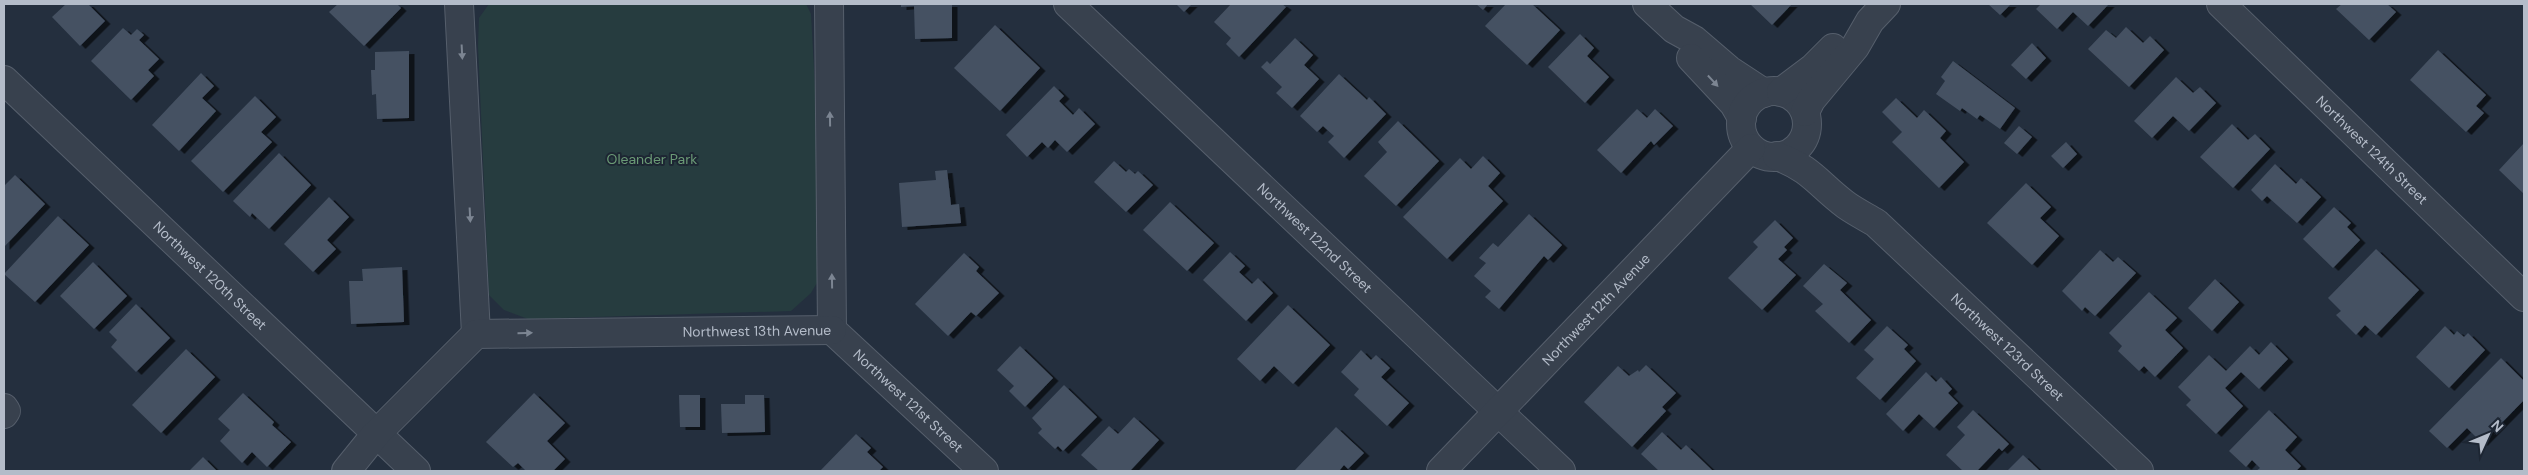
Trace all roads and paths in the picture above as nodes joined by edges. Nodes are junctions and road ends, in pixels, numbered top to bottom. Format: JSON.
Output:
{"nodes":[{"id":1,"x":459,"y":4,"type":"edge"},
{"id":2,"x":829,"y":4,"type":"edge"},
{"id":3,"x":1068,"y":4,"type":"edge"},
{"id":4,"x":1647,"y":4,"type":"edge"},
{"id":5,"x":2221,"y":4,"type":"edge"},
{"id":6,"x":1878,"y":12,"type":"edge"},
{"id":7,"x":1674,"y":29,"type":"junction"},
{"id":8,"x":4,"y":80,"type":"edge"},
{"id":9,"x":1772,"y":92,"type":"junction"},
{"id":10,"x":1742,"y":118,"type":"junction"},
{"id":11,"x":1805,"y":124,"type":"junction"},
{"id":12,"x":1751,"y":148,"type":"junction"},
{"id":13,"x":1777,"y":156,"type":"junction"},
{"id":14,"x":1876,"y":223,"type":"junction"},
{"id":15,"x":2524,"y":297,"type":"edge"},
{"id":16,"x":832,"y":330,"type":"junction"},
{"id":17,"x":476,"y":334,"type":"junction"},
{"id":18,"x":4,"y":408,"type":"edge"},
{"id":19,"x":1498,"y":412,"type":"junction"},
{"id":20,"x":4,"y":414,"type":"edge"},
{"id":21,"x":376,"y":434,"type":"junction"},
{"id":22,"x":346,"y":471,"type":"edge"},
{"id":23,"x":416,"y":471,"type":"edge"},
{"id":24,"x":984,"y":471,"type":"edge"},
{"id":25,"x":1441,"y":471,"type":"edge"},
{"id":26,"x":1561,"y":471,"type":"edge"},
{"id":27,"x":2139,"y":471,"type":"edge"}],
"edges":[{"from":1,"to":17,"type":"street","one_way":true},
{"from":16,"to":2,"type":"street","name":"Northwest 13th Avenue","one_way":true},
{"from":3,"to":19,"type":"street","name":"Northwest 122nd Street"},
{"from":4,"to":7,"type":"street"},
{"from":5,"to":15,"type":"street","name":"Northwest 124th Street"},
{"from":6,"to":9,"type":"street"},
{"from":6,"to":11,"type":"street"},
{"from":7,"to":9,"type":"street"},
{"from":7,"to":10,"type":"street","one_way":true},
{"from":8,"to":21,"type":"street","name":"Northwest 120th Street"},
{"from":9,"to":10,"type":"street"},
{"from":9,"to":11,"type":"street"},
{"from":10,"to":12,"type":"street"},
{"from":11,"to":13,"type":"street"},
{"from":11,"to":14,"type":"street","name":"Northwest 123rd Street"},
{"from":12,"to":13,"type":"street"},
{"from":12,"to":19,"type":"street","name":"Northwest 12th Avenue"},
{"from":13,"to":14,"type":"street","name":"Northwest 123rd Street"},
{"from":14,"to":27,"type":"street","name":"Northwest 123rd Street"},
{"from":17,"to":16,"type":"street","name":"Northwest 13th Avenue","one_way":true},
{"from":16,"to":24,"type":"street","name":"Northwest 121st Street"},
{"from":17,"to":21,"type":"street"},
{"from":18,"to":20,"type":"street"},
{"from":19,"to":25,"type":"street","name":"Northwest 12th Avenue"},
{"from":19,"to":26,"type":"street","name":"Northwest 122nd Street"},
{"from":21,"to":22,"type":"street"},
{"from":21,"to":23,"type":"street","name":"Northwest 120th Street"}]}
